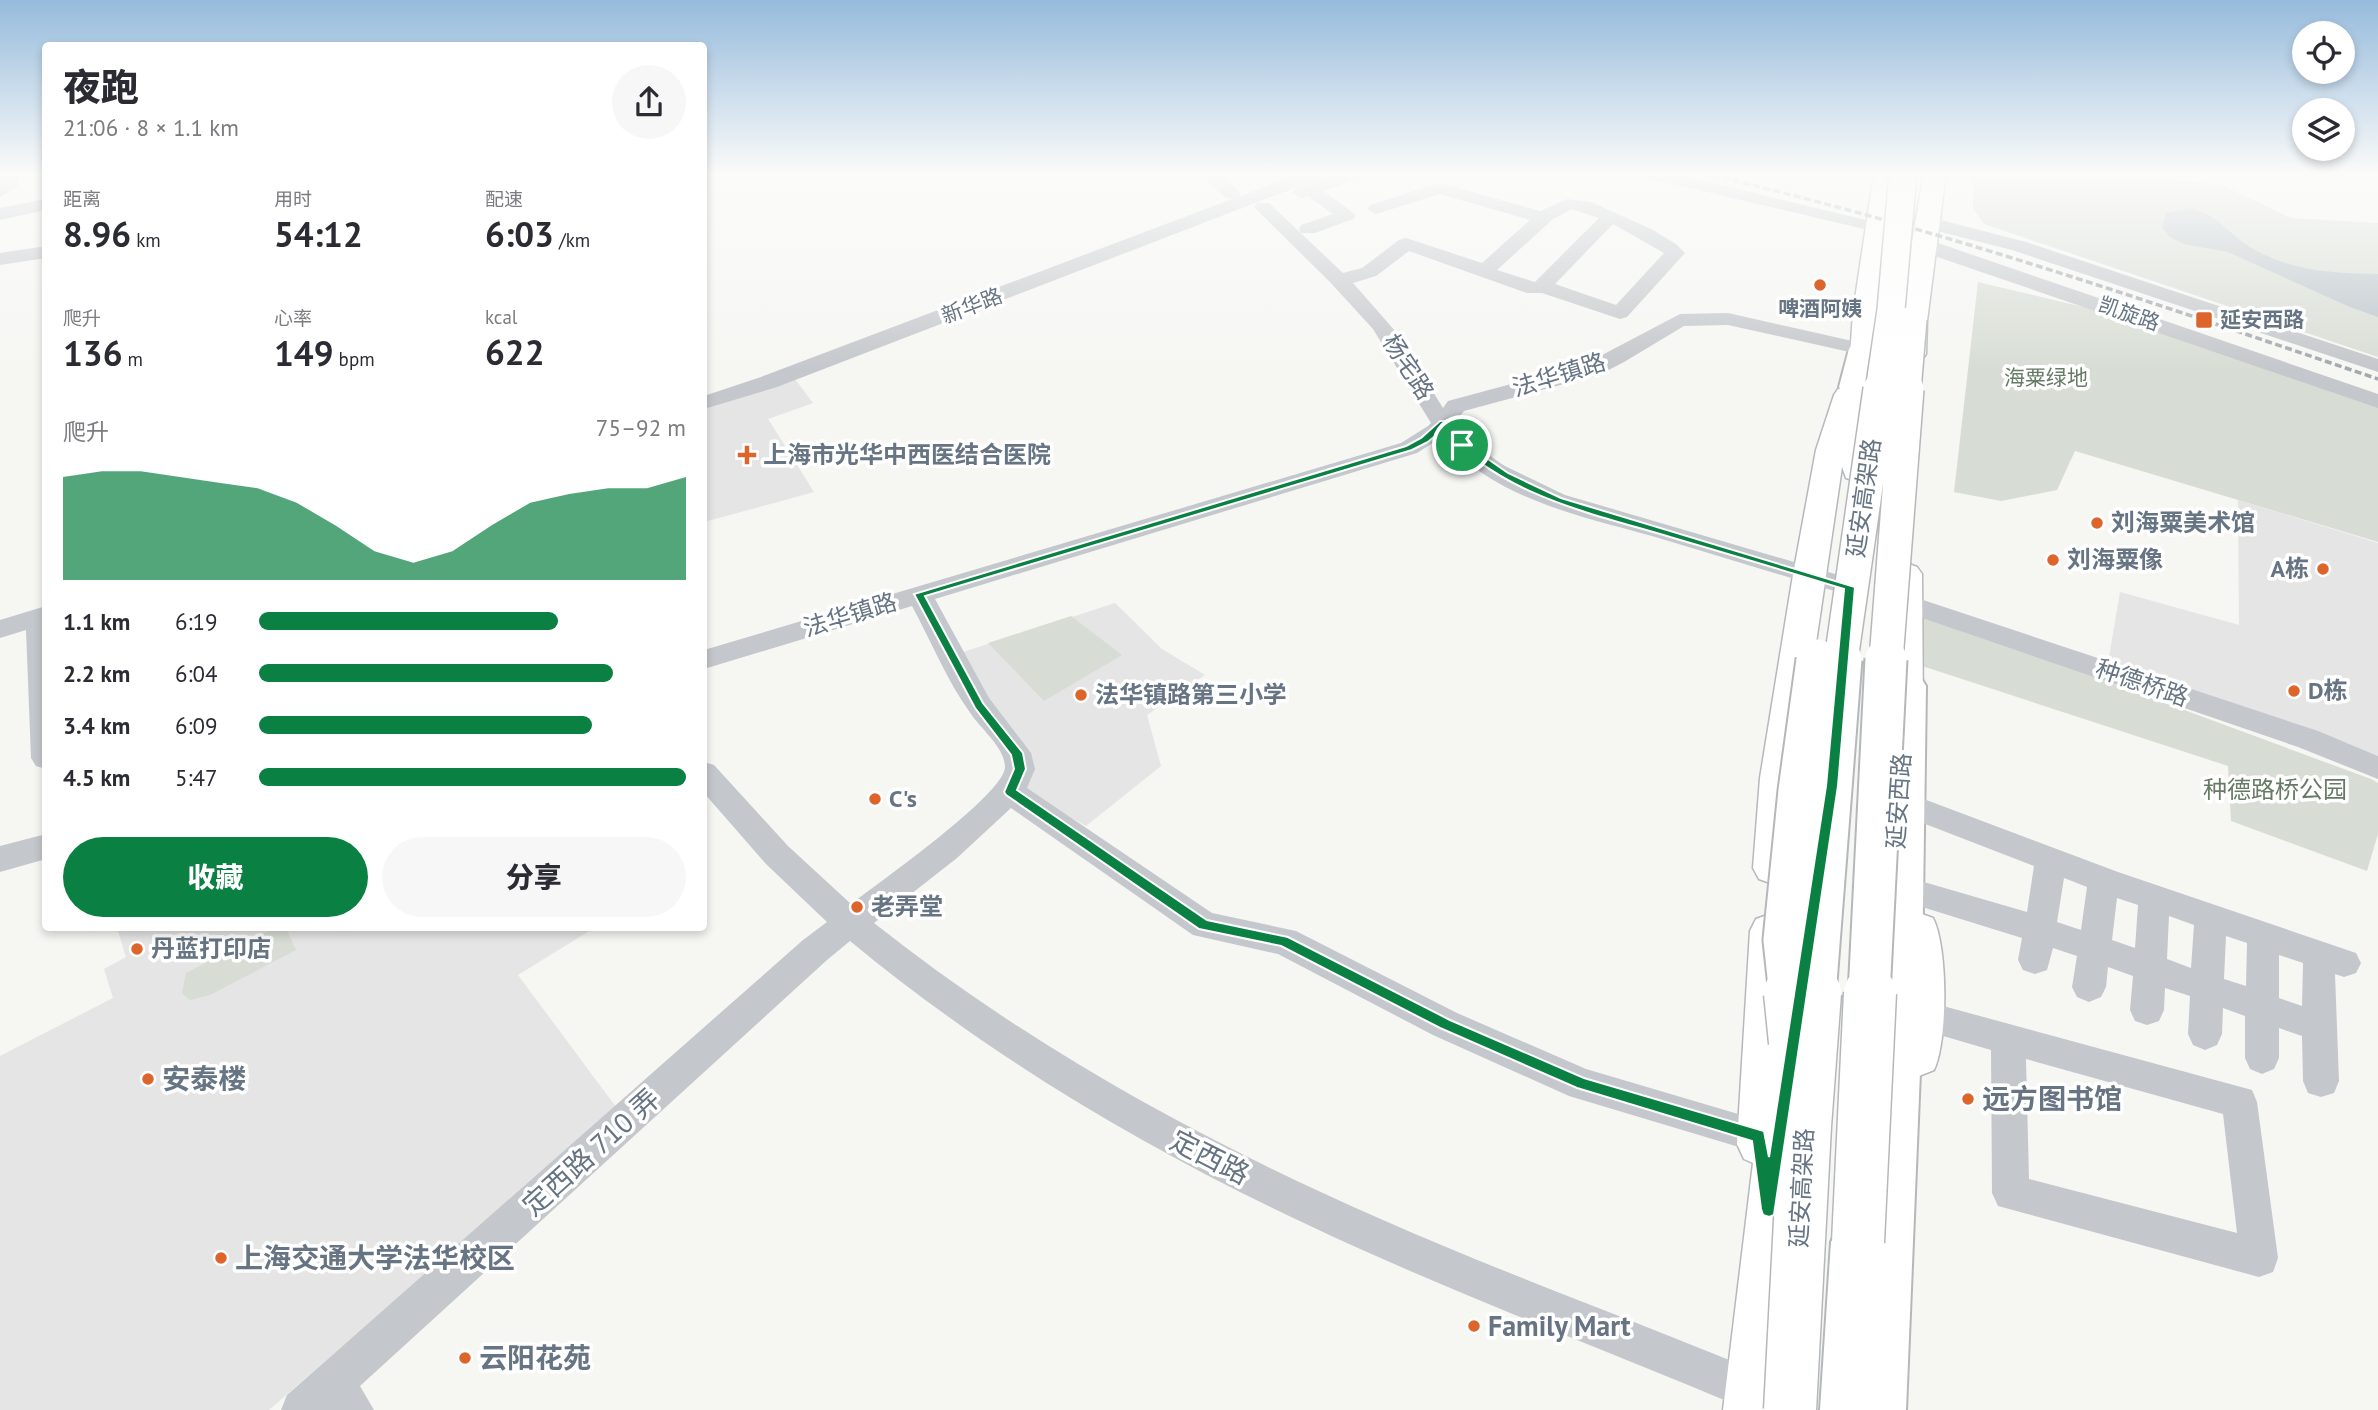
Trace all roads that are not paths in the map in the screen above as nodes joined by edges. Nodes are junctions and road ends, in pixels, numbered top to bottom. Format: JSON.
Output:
{"nodes":[{"id":1,"x":1147,"y":239,"type":"edge"},
{"id":2,"x":1296,"y":239,"type":"edge"},
{"id":3,"x":1520,"y":239,"type":"edge"},
{"id":4,"x":1589,"y":239,"type":"edge"},
{"id":5,"x":1655,"y":239,"type":"edge"},
{"id":6,"x":1877,"y":239,"type":"edge"},
{"id":7,"x":1897,"y":239,"type":"edge"},
{"id":8,"x":1924,"y":239,"type":"edge"},
{"id":9,"x":1926,"y":239,"type":"edge"},
{"id":10,"x":1939,"y":239,"type":"edge"},
{"id":11,"x":1964,"y":239,"type":"edge"},
{"id":12,"x":1400,"y":250,"type":"junction"},
{"id":13,"x":42,"y":253,"type":"edge"},
{"id":14,"x":0,"y":259,"type":"edge"},
{"id":15,"x":1450,"y":267,"type":"dead end"},
{"id":16,"x":1485,"y":271,"type":"junction"},
{"id":17,"x":1339,"y":281,"type":"junction"},
{"id":18,"x":1542,"y":286,"type":"junction"},
{"id":19,"x":1867,"y":312,"type":"junction"},
{"id":20,"x":1620,"y":313,"type":"junction"},
{"id":21,"x":1914,"y":321,"type":"junction"},
{"id":22,"x":1662,"y":328,"type":"junction"},
{"id":23,"x":2378,"y":366,"type":"edge"},
{"id":24,"x":1858,"y":368,"type":"junction"},
{"id":25,"x":2378,"y":401,"type":"edge"},
{"id":26,"x":707,"y":402,"type":"edge"},
{"id":27,"x":1443,"y":423,"type":"junction"},
{"id":28,"x":1809,"y":575,"type":"junction"},
{"id":29,"x":1850,"y":587,"type":"junction"},
{"id":30,"x":919,"y":594,"type":"junction"},
{"id":31,"x":1905,"y":603,"type":"junction"},
{"id":32,"x":42,"y":616,"type":"edge"},
{"id":33,"x":0,"y":629,"type":"edge"},
{"id":34,"x":707,"y":658,"type":"edge"},
{"id":35,"x":1907,"y":685,"type":"junction"},
{"id":36,"x":2378,"y":768,"type":"edge"},
{"id":37,"x":707,"y":777,"type":"edge"},
{"id":38,"x":1010,"y":792,"type":"junction"},
{"id":39,"x":1913,"y":807,"type":"junction"},
{"id":40,"x":42,"y":846,"type":"edge"},
{"id":41,"x":0,"y":859,"type":"edge"},
{"id":42,"x":2050,"y":864,"type":"dead end"},
{"id":43,"x":2103,"y":886,"type":"dead end"},
{"id":44,"x":1910,"y":899,"type":"junction"},
{"id":45,"x":2154,"y":905,"type":"dead end"},
{"id":46,"x":2210,"y":922,"type":"dead end"},
{"id":47,"x":849,"y":923,"type":"junction"},
{"id":48,"x":2263,"y":941,"type":"dead end"},
{"id":49,"x":2037,"y":945,"type":"junction"},
{"id":50,"x":2093,"y":948,"type":"junction"},
{"id":51,"x":2149,"y":968,"type":"junction"},
{"id":52,"x":2089,"y":987,"type":"dead end"},
{"id":53,"x":2208,"y":988,"type":"junction"},
{"id":54,"x":2263,"y":1007,"type":"junction"},
{"id":55,"x":2147,"y":1010,"type":"dead end"},
{"id":56,"x":1921,"y":1015,"type":"junction"},
{"id":57,"x":2319,"y":1027,"type":"junction"},
{"id":58,"x":2205,"y":1034,"type":"dead end"},
{"id":59,"x":2008,"y":1039,"type":"junction"},
{"id":60,"x":2262,"y":1058,"type":"dead end"},
{"id":61,"x":2321,"y":1081,"type":"dead end"},
{"id":62,"x":1805,"y":1126,"type":"junction"},
{"id":63,"x":1759,"y":1136,"type":"junction"},
{"id":64,"x":1769,"y":1209,"type":"junction"},
{"id":65,"x":329,"y":1401,"type":"edge"},
{"id":66,"x":1763,"y":1403,"type":"edge"},
{"id":67,"x":1797,"y":1410,"type":"edge"},
{"id":68,"x":1849,"y":1410,"type":"edge"},
{"id":69,"x":1861,"y":1410,"type":"edge"},
{"id":70,"x":1877,"y":1410,"type":"edge"},
{"id":71,"x":1898,"y":1410,"type":"edge"}],
"edges":[{"from":1,"to":26,"type":"street","name":"新华路"},
{"from":2,"to":17,"type":"street","name":"杨宅路"},
{"from":3,"to":16,"type":"street"},
{"from":4,"to":18,"type":"street"},
{"from":5,"to":20,"type":"street"},
{"from":6,"to":19,"type":"main road"},
{"from":7,"to":62,"type":"highway","name":"延安高架路","bridge":true},
{"from":8,"to":68,"type":"highway","name":"延安高架路","bridge":true},
{"from":9,"to":21,"type":"main road","name":"延安西路"},
{"from":10,"to":25,"type":"street","name":"凯旋路"},
{"from":11,"to":23,"type":"street","name":"凯旋路"},
{"from":12,"to":15,"type":"street"},
{"from":12,"to":16,"type":"street"},
{"from":12,"to":17,"type":"street"},
{"from":13,"to":14,"type":"street"},
{"from":16,"to":18,"type":"street"},
{"from":17,"to":27,"type":"street","name":"杨宅路"},
{"from":18,"to":20,"type":"street"},
{"from":19,"to":21,"type":"main road"},
{"from":19,"to":24,"type":"main road"},
{"from":20,"to":22,"type":"street"},
{"from":21,"to":31,"type":"main road","name":"延安西路"},
{"from":22,"to":24,"type":"street","name":"法华镇路"},
{"from":22,"to":27,"type":"street","name":"法华镇路"},
{"from":24,"to":28,"type":"main road"},
{"from":24,"to":29,"type":"main road"},
{"from":24,"to":62,"type":"highway","bridge":true},
{"from":27,"to":28,"type":"street","name":"杨宅路"},
{"from":27,"to":30,"type":"street","name":"法华镇路"},
{"from":28,"to":29,"type":"street","name":"杨宅路"},
{"from":28,"to":63,"type":"main road"},
{"from":29,"to":64,"type":"main road"},
{"from":30,"to":34,"type":"street","name":"法华镇路"},
{"from":30,"to":38,"type":"street"},
{"from":31,"to":35,"type":"main road","name":"延安西路"},
{"from":31,"to":36,"type":"street","name":"种德桥路"},
{"from":32,"to":33,"type":"street"},
{"from":35,"to":39,"type":"main road"},
{"from":35,"to":44,"type":"highway"},
{"from":35,"to":69,"type":"main road","name":"延安西路"},
{"from":37,"to":47,"type":"street","name":"定西路"},
{"from":38,"to":47,"type":"street","name":"定西路 710 弄"},
{"from":38,"to":63,"type":"street"},
{"from":39,"to":44,"type":"main road"},
{"from":39,"to":57,"type":"street"},
{"from":40,"to":41,"type":"street"},
{"from":42,"to":49,"type":"street"},
{"from":43,"to":50,"type":"street"},
{"from":44,"to":49,"type":"street"},
{"from":44,"to":56,"type":"main road"},
{"from":44,"to":70,"type":"highway"},
{"from":45,"to":51,"type":"street"},
{"from":46,"to":53,"type":"street"},
{"from":47,"to":65,"type":"street","name":"定西路 710 弄"},
{"from":47,"to":66,"type":"street","name":"定西路"},
{"from":48,"to":54,"type":"street"},
{"from":49,"to":50,"type":"street"},
{"from":50,"to":51,"type":"street"},
{"from":50,"to":52,"type":"street"},
{"from":51,"to":53,"type":"street"},
{"from":51,"to":55,"type":"street"},
{"from":53,"to":54,"type":"street"},
{"from":53,"to":58,"type":"street"},
{"from":54,"to":57,"type":"street"},
{"from":54,"to":60,"type":"street"},
{"from":56,"to":59,"type":"street"},
{"from":56,"to":71,"type":"main road"},
{"from":57,"to":61,"type":"street"},
{"from":59,"to":59,"type":"street"},
{"from":62,"to":66,"type":"highway","name":"延安高架路","bridge":true},
{"from":63,"to":64,"type":"main road"},
{"from":64,"to":66,"type":"main road"},
{"from":66,"to":67,"type":"street","name":"定西路"}]}
